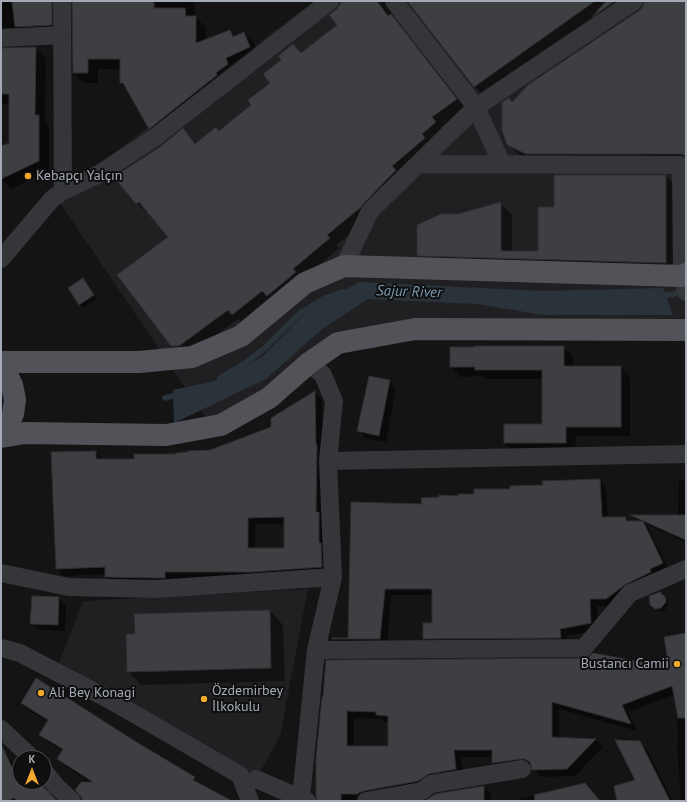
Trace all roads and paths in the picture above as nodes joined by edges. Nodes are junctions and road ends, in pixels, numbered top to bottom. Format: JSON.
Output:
{"nodes":[{"id":1,"x":62,"y":1,"type":"edge"},
{"id":2,"x":330,"y":1,"type":"edge"},
{"id":3,"x":394,"y":1,"type":"edge"},
{"id":4,"x":634,"y":1,"type":"edge"},
{"id":5,"x":62,"y":35,"type":"junction"},
{"id":6,"x":1,"y":38,"type":"edge"},
{"id":7,"x":476,"y":107,"type":"junction"},
{"id":8,"x":420,"y":164,"type":"junction"},
{"id":9,"x":502,"y":164,"type":"junction"},
{"id":10,"x":683,"y":165,"type":"edge"},
{"id":11,"x":63,"y":191,"type":"junction"},
{"id":12,"x":1,"y":259,"type":"edge"},
{"id":13,"x":344,"y":266,"type":"junction"},
{"id":14,"x":685,"y":281,"type":"edge"},
{"id":15,"x":686,"y":330,"type":"edge"},
{"id":16,"x":1,"y":362,"type":"edge"},
{"id":17,"x":309,"y":363,"type":"junction"},
{"id":18,"x":1,"y":368,"type":"edge"},
{"id":19,"x":1,"y":433,"type":"edge"},
{"id":20,"x":1,"y":437,"type":"edge"},
{"id":21,"x":686,"y":454,"type":"edge"},
{"id":22,"x":328,"y":461,"type":"junction"},
{"id":23,"x":686,"y":569,"type":"edge"},
{"id":24,"x":1,"y":574,"type":"edge"},
{"id":25,"x":333,"y":577,"type":"junction"},
{"id":26,"x":1,"y":648,"type":"edge"},
{"id":27,"x":316,"y":650,"type":"junction"},
{"id":28,"x":1,"y":730,"type":"edge"},
{"id":29,"x":23,"y":750,"type":"edge"},
{"id":30,"x":522,"y":769,"type":"dead end"},
{"id":31,"x":256,"y":779,"type":"dead end"},
{"id":32,"x":52,"y":780,"type":"edge"},
{"id":33,"x":303,"y":800,"type":"edge"},
{"id":34,"x":72,"y":801,"type":"edge"},
{"id":35,"x":250,"y":801,"type":"edge"},
{"id":36,"x":366,"y":801,"type":"edge"}],
"edges":[{"from":1,"to":5,"type":"street"},
{"from":2,"to":11,"type":"street"},
{"from":3,"to":7,"type":"street"},
{"from":4,"to":7,"type":"street"},
{"from":5,"to":6,"type":"street"},
{"from":5,"to":11,"type":"street"},
{"from":7,"to":8,"type":"street"},
{"from":7,"to":9,"type":"street"},
{"from":8,"to":9,"type":"street"},
{"from":8,"to":13,"type":"street"},
{"from":9,"to":10,"type":"street"},
{"from":10,"to":14,"type":"street"},
{"from":11,"to":12,"type":"street"},
{"from":13,"to":14,"type":"main road"},
{"from":13,"to":16,"type":"main road"},
{"from":15,"to":17,"type":"main road"},
{"from":17,"to":20,"type":"main road"},
{"from":17,"to":22,"type":"street"},
{"from":18,"to":19,"type":"main road"},
{"from":21,"to":22,"type":"street"},
{"from":22,"to":25,"type":"street"},
{"from":23,"to":27,"type":"street"},
{"from":24,"to":25,"type":"street"},
{"from":25,"to":27,"type":"street"},
{"from":26,"to":35,"type":"street"},
{"from":27,"to":33,"type":"street"},
{"from":28,"to":29,"type":"street"},
{"from":30,"to":36,"type":"street"},
{"from":31,"to":33,"type":"street"},
{"from":32,"to":34,"type":"street"}]}
